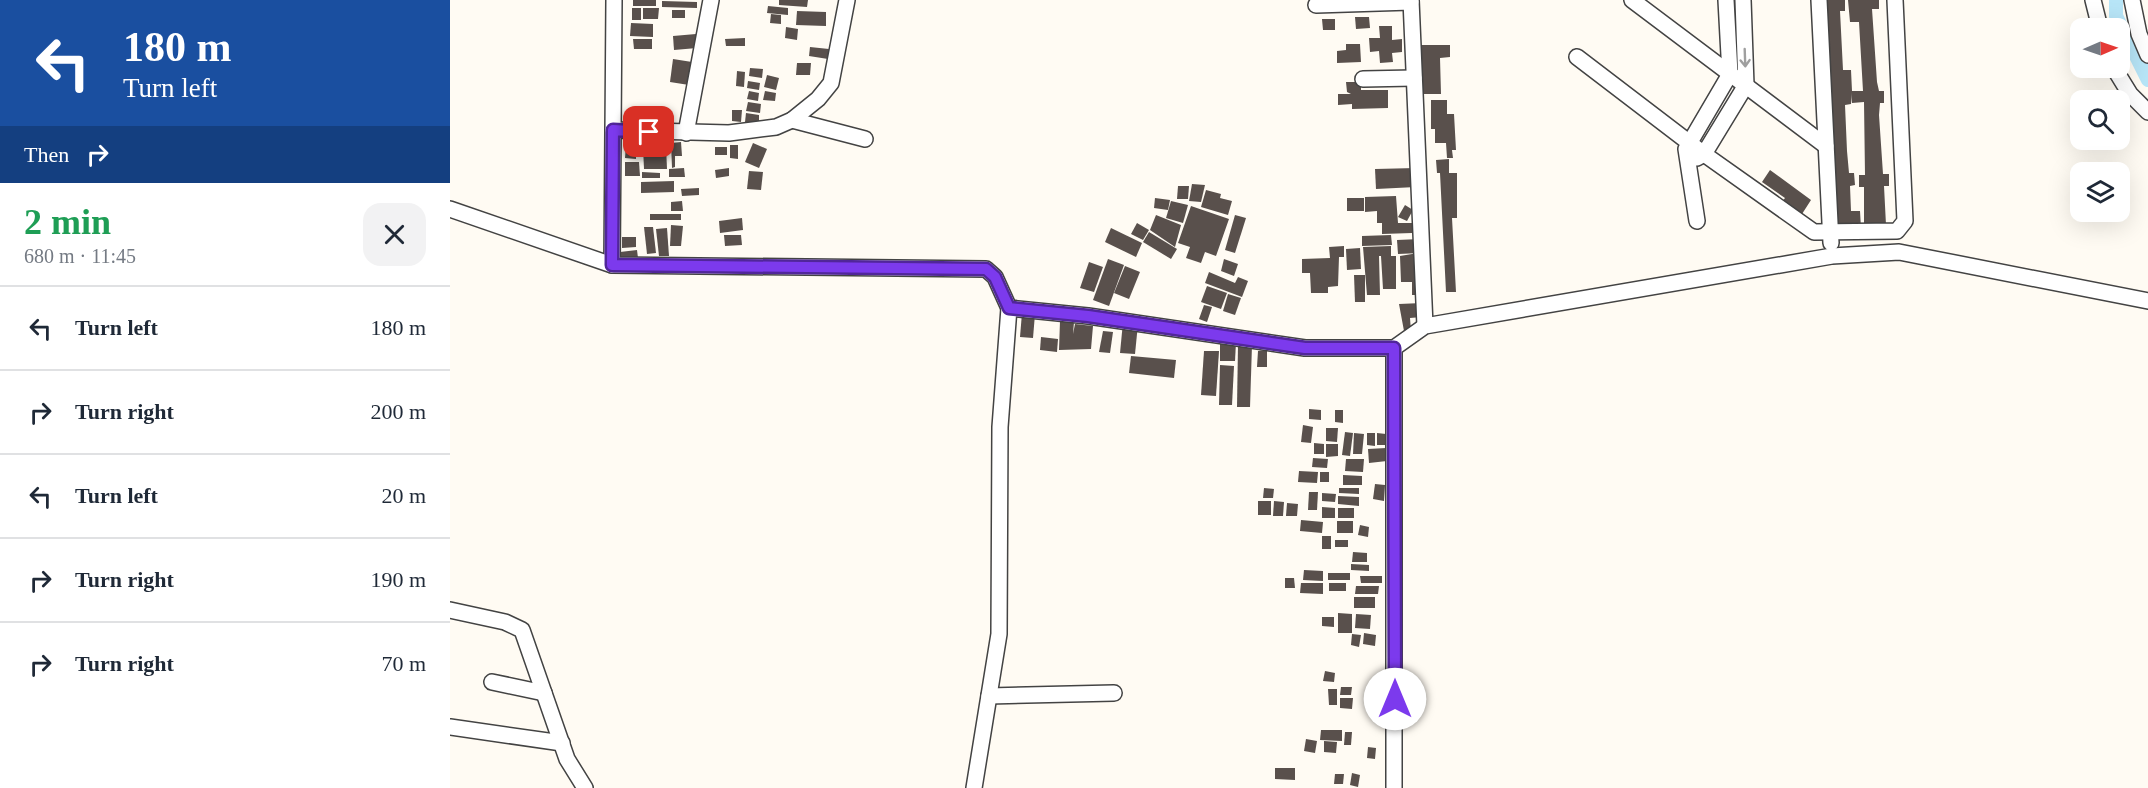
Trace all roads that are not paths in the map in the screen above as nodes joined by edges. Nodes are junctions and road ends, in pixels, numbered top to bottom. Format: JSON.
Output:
{"nodes":[{"id":1,"x":614,"y":0,"type":"edge"},
{"id":2,"x":711,"y":0,"type":"edge"},
{"id":3,"x":847,"y":0,"type":"edge"},
{"id":4,"x":1632,"y":0,"type":"edge"},
{"id":5,"x":1726,"y":0,"type":"edge"},
{"id":6,"x":1743,"y":0,"type":"edge"},
{"id":7,"x":1819,"y":0,"type":"edge"},
{"id":8,"x":1895,"y":0,"type":"edge"},
{"id":9,"x":2092,"y":0,"type":"edge"},
{"id":10,"x":2132,"y":0,"type":"edge"},
{"id":11,"x":1411,"y":1,"type":"edge"},
{"id":12,"x":1316,"y":5,"type":"dead end"},
{"id":13,"x":1650,"y":7,"type":"edge"},
{"id":14,"x":2097,"y":18,"type":"edge"},
{"id":15,"x":2148,"y":55,"type":"edge"},
{"id":16,"x":1576,"y":57,"type":"dead end"},
{"id":17,"x":1730,"y":74,"type":"junction"},
{"id":18,"x":1414,"y":78,"type":"junction"},
{"id":19,"x":2120,"y":78,"type":"edge"},
{"id":20,"x":1363,"y":80,"type":"dead end"},
{"id":21,"x":1746,"y":85,"type":"junction"},
{"id":22,"x":2148,"y":112,"type":"edge"},
{"id":23,"x":799,"y":118,"type":"junction"},
{"id":24,"x":613,"y":130,"type":"junction"},
{"id":25,"x":686,"y":133,"type":"junction"},
{"id":26,"x":866,"y":139,"type":"dead end"},
{"id":27,"x":1690,"y":143,"type":"junction"},
{"id":28,"x":1826,"y":146,"type":"junction"},
{"id":29,"x":1704,"y":154,"type":"junction"},
{"id":30,"x":1690,"y":162,"type":"junction"},
{"id":31,"x":450,"y":209,"type":"edge"},
{"id":32,"x":1697,"y":221,"type":"dead end"},
{"id":33,"x":1831,"y":232,"type":"junction"},
{"id":34,"x":1832,"y":256,"type":"junction"},
{"id":35,"x":612,"y":265,"type":"junction"},
{"id":36,"x":2148,"y":301,"type":"edge"},
{"id":37,"x":1009,"y":308,"type":"junction"},
{"id":38,"x":1425,"y":326,"type":"junction"},
{"id":39,"x":1394,"y":348,"type":"junction"},
{"id":40,"x":450,"y":610,"type":"edge"},
{"id":41,"x":492,"y":682,"type":"dead end"},
{"id":42,"x":544,"y":693,"type":"junction"},
{"id":43,"x":1114,"y":693,"type":"dead end"},
{"id":44,"x":989,"y":696,"type":"junction"},
{"id":45,"x":450,"y":727,"type":"edge"},
{"id":46,"x":562,"y":743,"type":"junction"},
{"id":47,"x":585,"y":788,"type":"edge"},
{"id":48,"x":974,"y":788,"type":"edge"},
{"id":49,"x":1394,"y":788,"type":"edge"}],
"edges":[{"from":1,"to":24,"type":"street"},
{"from":2,"to":25,"type":"street"},
{"from":3,"to":23,"type":"street"},
{"from":4,"to":13,"type":"street"},
{"from":5,"to":17,"type":"street"},
{"from":6,"to":21,"type":"street","one_way":true},
{"from":7,"to":28,"type":"street"},
{"from":8,"to":33,"type":"street"},
{"from":9,"to":14,"type":"street"},
{"from":10,"to":15,"type":"street"},
{"from":11,"to":12,"type":"street"},
{"from":11,"to":18,"type":"street"},
{"from":13,"to":17,"type":"street"},
{"from":16,"to":27,"type":"street"},
{"from":17,"to":21,"type":"street"},
{"from":17,"to":27,"type":"street"},
{"from":18,"to":20,"type":"street"},
{"from":18,"to":38,"type":"street"},
{"from":19,"to":22,"type":"street"},
{"from":21,"to":28,"type":"street"},
{"from":21,"to":29,"type":"street"},
{"from":23,"to":25,"type":"street"},
{"from":23,"to":26,"type":"street"},
{"from":24,"to":25,"type":"street"},
{"from":24,"to":35,"type":"street"},
{"from":27,"to":29,"type":"street"},
{"from":27,"to":30,"type":"street"},
{"from":28,"to":33,"type":"street"},
{"from":29,"to":30,"type":"street"},
{"from":29,"to":33,"type":"street"},
{"from":30,"to":32,"type":"street"},
{"from":31,"to":35,"type":"street"},
{"from":33,"to":34,"type":"street"},
{"from":34,"to":36,"type":"street"},
{"from":34,"to":38,"type":"street"},
{"from":35,"to":37,"type":"street"},
{"from":37,"to":39,"type":"street"},
{"from":37,"to":44,"type":"street"},
{"from":38,"to":39,"type":"street"},
{"from":39,"to":49,"type":"street"},
{"from":40,"to":42,"type":"street"},
{"from":41,"to":42,"type":"street"},
{"from":42,"to":46,"type":"street"},
{"from":43,"to":44,"type":"street"},
{"from":44,"to":48,"type":"street"},
{"from":45,"to":46,"type":"street"},
{"from":46,"to":47,"type":"street"}]}
